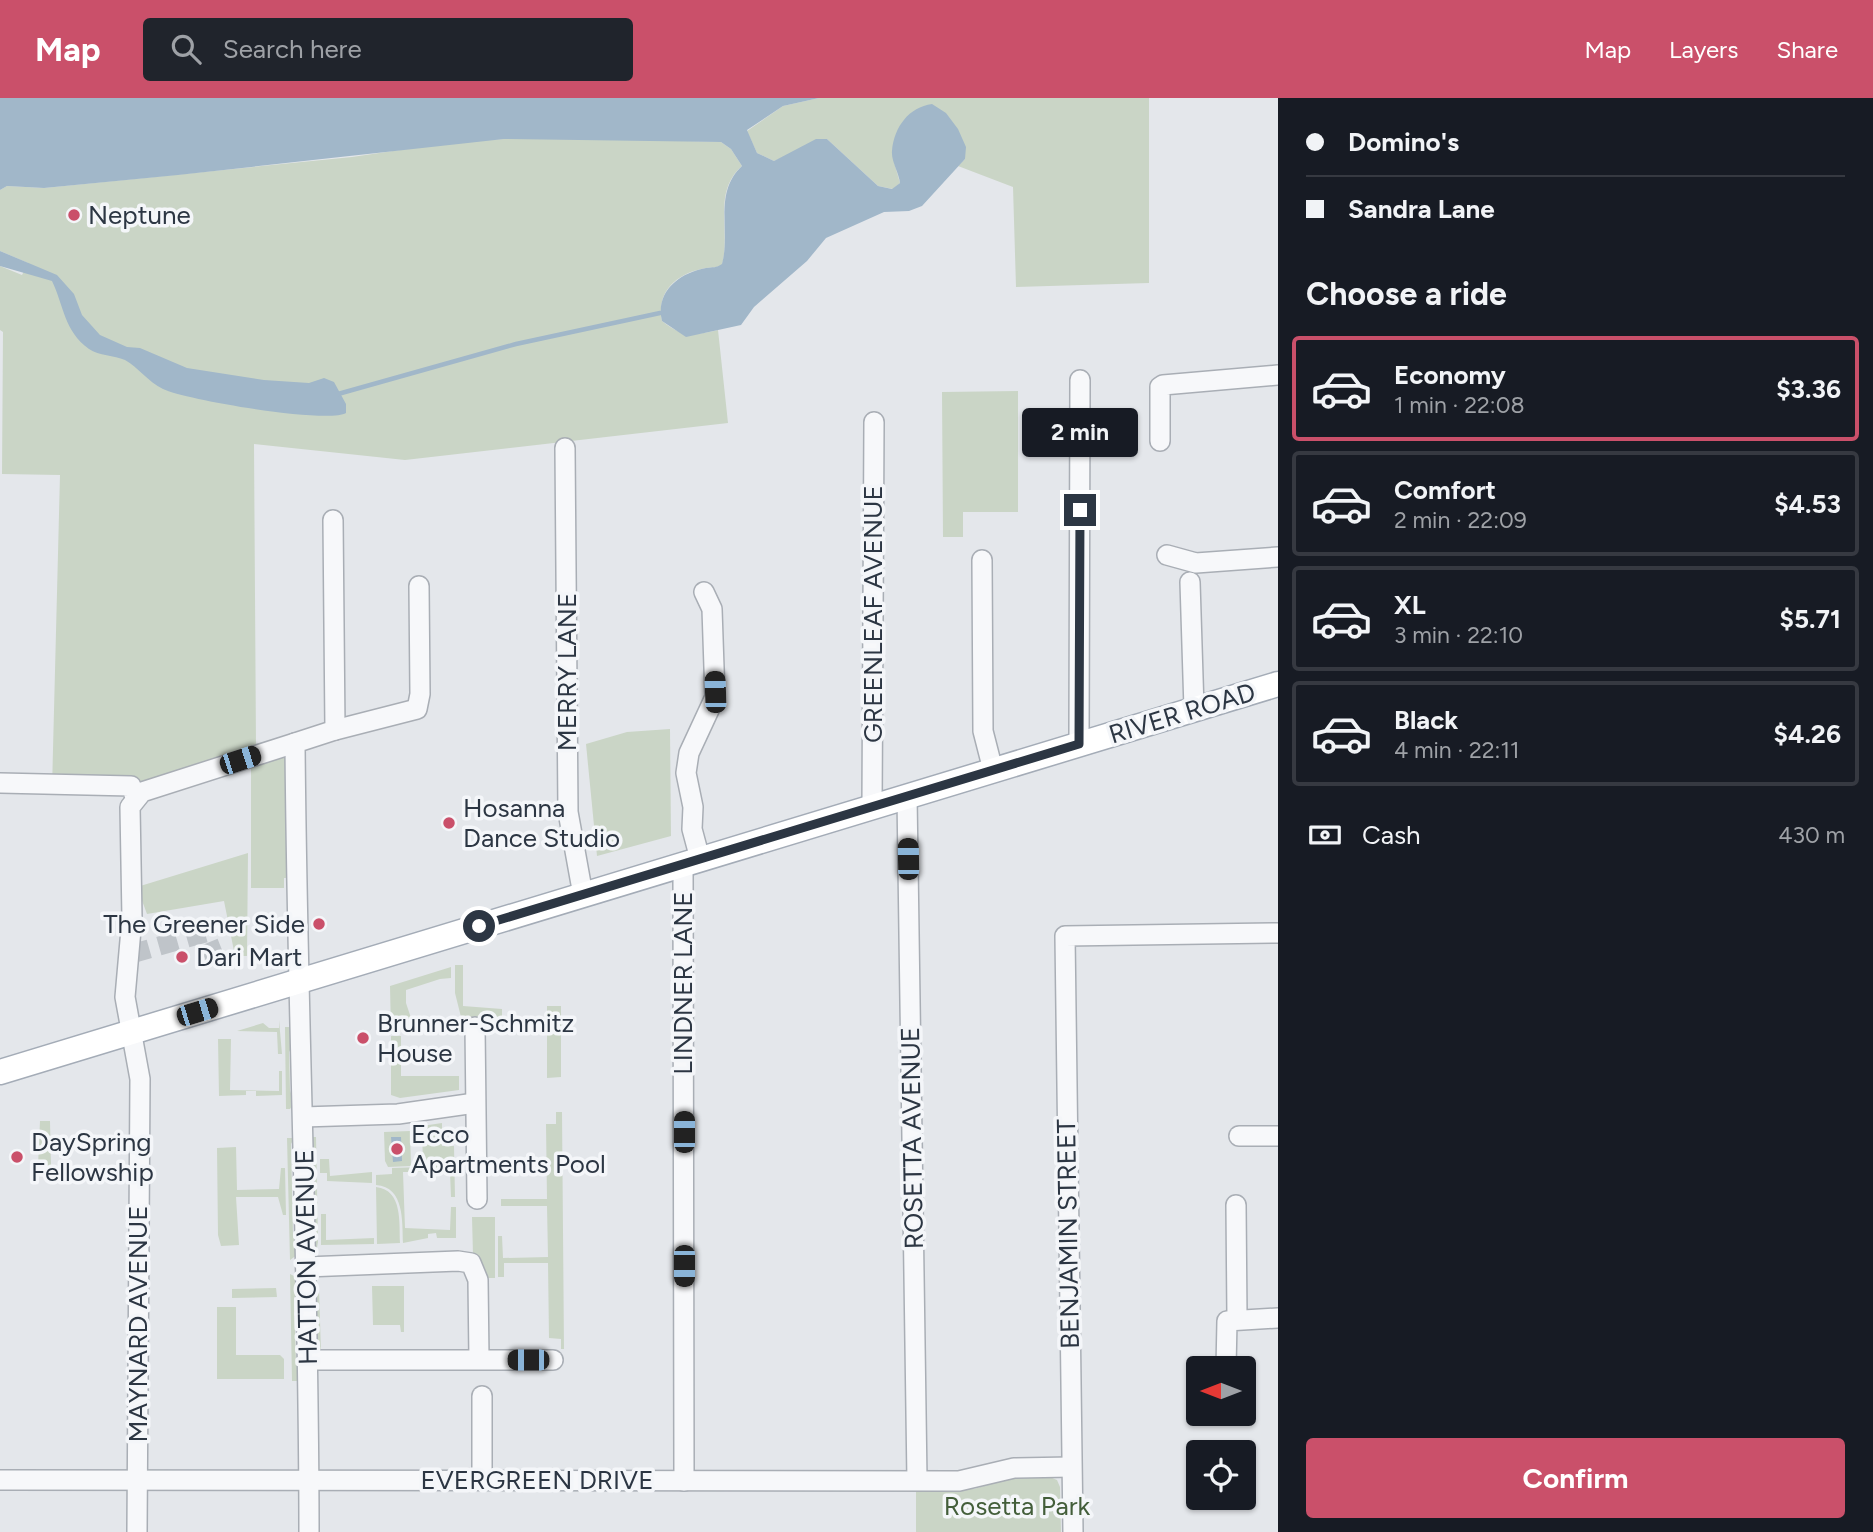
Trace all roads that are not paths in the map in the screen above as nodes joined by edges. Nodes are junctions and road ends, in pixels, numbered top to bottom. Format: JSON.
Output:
{"nodes":[{"id":1,"x":1278,"y":374,"type":"edge"},
{"id":2,"x":1080,"y":380,"type":"dead end"},
{"id":3,"x":874,"y":422,"type":"dead end"},
{"id":4,"x":1160,"y":441,"type":"dead end"},
{"id":5,"x":565,"y":448,"type":"dead end"},
{"id":6,"x":333,"y":520,"type":"dead end"},
{"id":7,"x":1167,"y":555,"type":"dead end"},
{"id":8,"x":1278,"y":557,"type":"edge"},
{"id":9,"x":982,"y":560,"type":"dead end"},
{"id":10,"x":1190,"y":582,"type":"dead end"},
{"id":11,"x":419,"y":586,"type":"dead end"},
{"id":12,"x":704,"y":592,"type":"dead end"},
{"id":13,"x":1278,"y":684,"type":"edge"},
{"id":14,"x":1194,"y":709,"type":"junction"},
{"id":15,"x":335,"y":730,"type":"junction"},
{"id":16,"x":295,"y":743,"type":"junction"},
{"id":17,"x":1079,"y":744,"type":"junction"},
{"id":18,"x":993,"y":770,"type":"junction"},
{"id":19,"x":0,"y":783,"type":"edge"},
{"id":20,"x":907,"y":796,"type":"junction"},
{"id":21,"x":135,"y":797,"type":"junction"},
{"id":22,"x":873,"y":807,"type":"junction"},
{"id":23,"x":691,"y":862,"type":"junction"},
{"id":24,"x":583,"y":895,"type":"junction"},
{"id":25,"x":1278,"y":933,"type":"edge"},
{"id":26,"x":296,"y":982,"type":"junction"},
{"id":27,"x":475,"y":1027,"type":"dead end"},
{"id":28,"x":130,"y":1032,"type":"junction"},
{"id":29,"x":0,"y":1072,"type":"edge"},
{"id":30,"x":475,"y":1103,"type":"junction"},
{"id":31,"x":303,"y":1117,"type":"junction"},
{"id":32,"x":1239,"y":1136,"type":"dead end"},
{"id":33,"x":1278,"y":1136,"type":"edge"},
{"id":34,"x":477,"y":1199,"type":"dead end"},
{"id":35,"x":1236,"y":1205,"type":"dead end"},
{"id":36,"x":306,"y":1267,"type":"junction"},
{"id":37,"x":1237,"y":1318,"type":"junction"},
{"id":38,"x":1278,"y":1318,"type":"edge"},
{"id":39,"x":1226,"y":1356,"type":"edge"},
{"id":40,"x":479,"y":1359,"type":"junction"},
{"id":41,"x":308,"y":1360,"type":"junction"},
{"id":42,"x":553,"y":1360,"type":"dead end"},
{"id":43,"x":482,"y":1396,"type":"dead end"},
{"id":44,"x":1072,"y":1467,"type":"junction"},
{"id":45,"x":0,"y":1480,"type":"edge"},
{"id":46,"x":137,"y":1480,"type":"junction"},
{"id":47,"x":309,"y":1480,"type":"junction"},
{"id":48,"x":482,"y":1480,"type":"junction"},
{"id":49,"x":917,"y":1480,"type":"junction"},
{"id":50,"x":684,"y":1481,"type":"junction"},
{"id":51,"x":137,"y":1532,"type":"edge"},
{"id":52,"x":309,"y":1532,"type":"edge"},
{"id":53,"x":1073,"y":1532,"type":"edge"}],
"edges":[{"from":1,"to":4,"type":"street"},
{"from":2,"to":17,"type":"street"},
{"from":3,"to":22,"type":"street","name":"GREENLEAF AVENUE"},
{"from":5,"to":24,"type":"street","name":"MERRY LANE"},
{"from":6,"to":15,"type":"street"},
{"from":7,"to":8,"type":"street"},
{"from":9,"to":18,"type":"street"},
{"from":10,"to":14,"type":"street"},
{"from":11,"to":15,"type":"street"},
{"from":12,"to":23,"type":"street","name":"LINDNER LANE"},
{"from":13,"to":14,"type":"main road","name":"RIVER ROAD"},
{"from":14,"to":17,"type":"main road","name":"RIVER ROAD"},
{"from":15,"to":16,"type":"street"},
{"from":16,"to":21,"type":"street"},
{"from":16,"to":26,"type":"street","name":"HATTON AVENUE"},
{"from":17,"to":18,"type":"main road","name":"RIVER ROAD"},
{"from":18,"to":20,"type":"main road","name":"RIVER ROAD"},
{"from":19,"to":21,"type":"street"},
{"from":20,"to":22,"type":"main road","name":"RIVER ROAD"},
{"from":20,"to":49,"type":"street","name":"ROSETTA AVENUE"},
{"from":21,"to":28,"type":"street","name":"MAYNARD AVENUE"},
{"from":22,"to":23,"type":"main road","name":"RIVER ROAD"},
{"from":23,"to":24,"type":"main road","name":"RIVER ROAD"},
{"from":23,"to":50,"type":"street","name":"LINDNER LANE"},
{"from":24,"to":26,"type":"main road","name":"RIVER ROAD"},
{"from":25,"to":44,"type":"street","name":"BENJAMIN STREET"},
{"from":26,"to":28,"type":"main road","name":"RIVER ROAD"},
{"from":26,"to":31,"type":"street","name":"HATTON AVENUE"},
{"from":27,"to":30,"type":"street"},
{"from":28,"to":29,"type":"main road","name":"RIVER ROAD"},
{"from":28,"to":46,"type":"street","name":"MAYNARD AVENUE"},
{"from":30,"to":31,"type":"street"},
{"from":30,"to":34,"type":"street"},
{"from":31,"to":36,"type":"street","name":"HATTON AVENUE"},
{"from":32,"to":33,"type":"street"},
{"from":35,"to":37,"type":"street"},
{"from":36,"to":40,"type":"street"},
{"from":36,"to":41,"type":"street","name":"HATTON AVENUE"},
{"from":37,"to":38,"type":"street"},
{"from":37,"to":39,"type":"street"},
{"from":40,"to":41,"type":"street"},
{"from":40,"to":42,"type":"street"},
{"from":41,"to":47,"type":"street","name":"HATTON AVENUE"},
{"from":43,"to":48,"type":"street"},
{"from":44,"to":49,"type":"street","name":"EVERGREEN DRIVE"},
{"from":44,"to":53,"type":"street","name":"BENJAMIN STREET"},
{"from":45,"to":46,"type":"street","name":"EVERGREEN DRIVE"},
{"from":46,"to":47,"type":"street","name":"EVERGREEN DRIVE"},
{"from":46,"to":51,"type":"street","name":"MAYNARD AVENUE"},
{"from":47,"to":48,"type":"street","name":"EVERGREEN DRIVE"},
{"from":47,"to":52,"type":"street","name":"HATTON AVENUE"},
{"from":48,"to":50,"type":"street","name":"EVERGREEN DRIVE"},
{"from":49,"to":50,"type":"street","name":"EVERGREEN DRIVE"}]}
